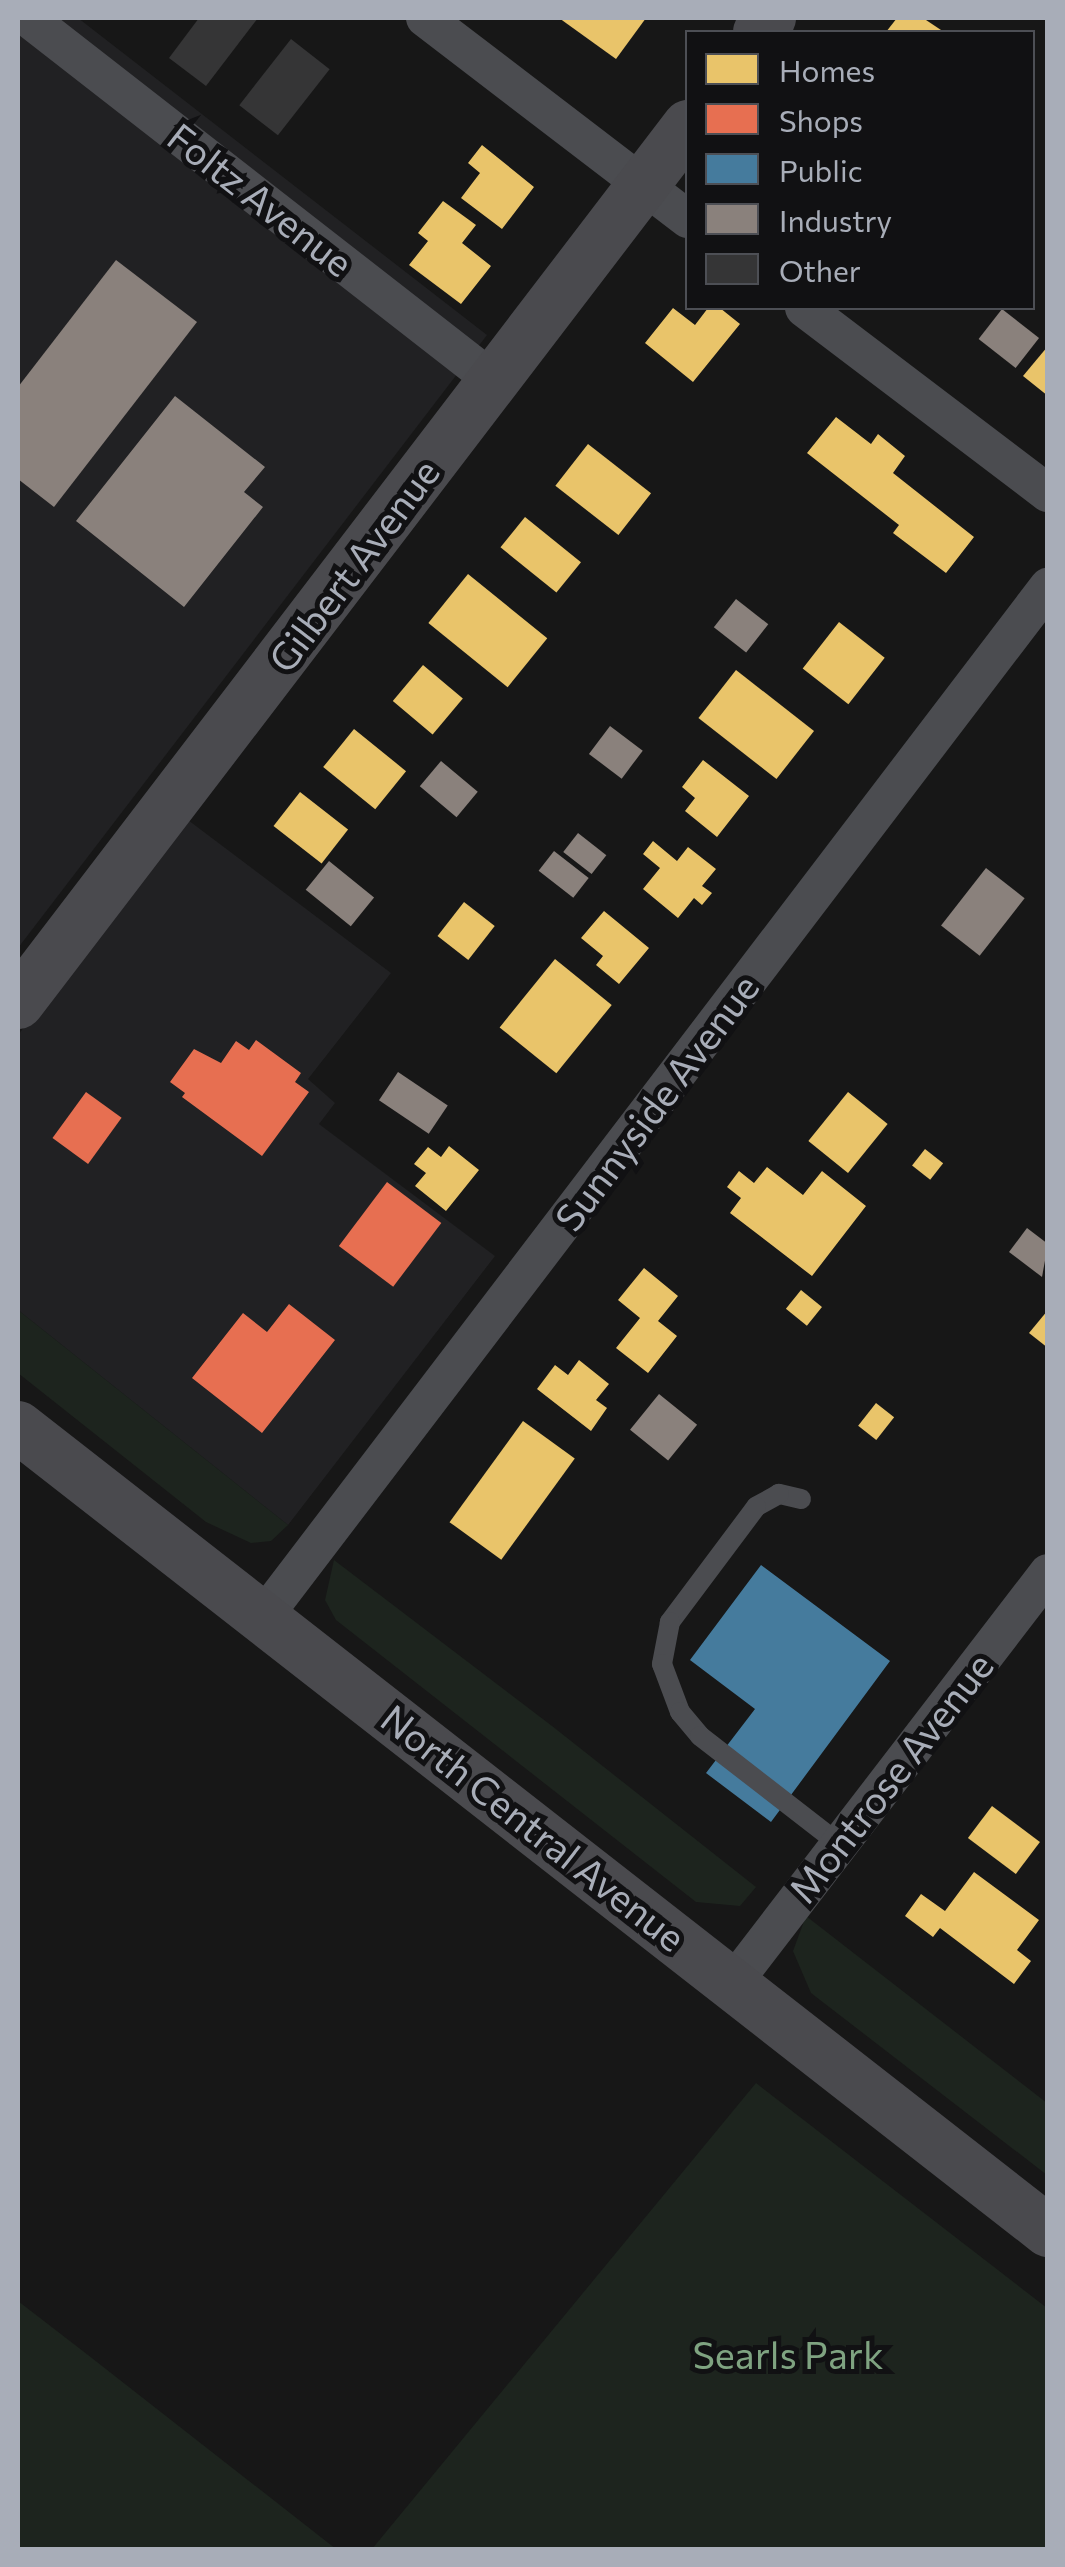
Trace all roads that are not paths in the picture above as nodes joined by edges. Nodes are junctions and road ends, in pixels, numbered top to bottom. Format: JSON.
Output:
{"nodes":[{"id":1,"x":28,"y":18,"type":"edge"},
{"id":2,"x":425,"y":18,"type":"edge"},
{"id":3,"x":685,"y":130,"type":"edge"},
{"id":4,"x":643,"y":185,"type":"junction"},
{"id":5,"x":685,"y":217,"type":"edge"},
{"id":6,"x":807,"y":310,"type":"edge"},
{"id":7,"x":494,"y":380,"type":"junction"},
{"id":8,"x":1048,"y":494,"type":"edge"},
{"id":9,"x":1048,"y":587,"type":"edge"},
{"id":10,"x":18,"y":1003,"type":"edge"},
{"id":11,"x":18,"y":1428,"type":"edge"},
{"id":12,"x":801,"y":1499,"type":"dead end"},
{"id":13,"x":1048,"y":1572,"type":"edge"},
{"id":14,"x":264,"y":1616,"type":"junction"},
{"id":15,"x":839,"y":1844,"type":"junction"},
{"id":16,"x":733,"y":1982,"type":"junction"},
{"id":17,"x":1048,"y":2232,"type":"edge"}],
"edges":[{"from":1,"to":7,"type":"street","name":"Foltz Avenue"},
{"from":2,"to":4,"type":"street"},
{"from":3,"to":4,"type":"main road","name":"Gilbert Avenue"},
{"from":4,"to":5,"type":"street"},
{"from":4,"to":7,"type":"main road","name":"Gilbert Avenue"},
{"from":6,"to":8,"type":"street"},
{"from":7,"to":10,"type":"main road","name":"Gilbert Avenue"},
{"from":9,"to":14,"type":"street","name":"Sunnyside Avenue"},
{"from":11,"to":14,"type":"main road","name":"North Central Avenue"},
{"from":12,"to":15,"type":"lane"},
{"from":13,"to":15,"type":"street","name":"Montrose Avenue"},
{"from":14,"to":16,"type":"main road","name":"North Central Avenue"},
{"from":15,"to":16,"type":"street","name":"Montrose Avenue"},
{"from":16,"to":17,"type":"main road","name":"North Central Avenue"}]}
